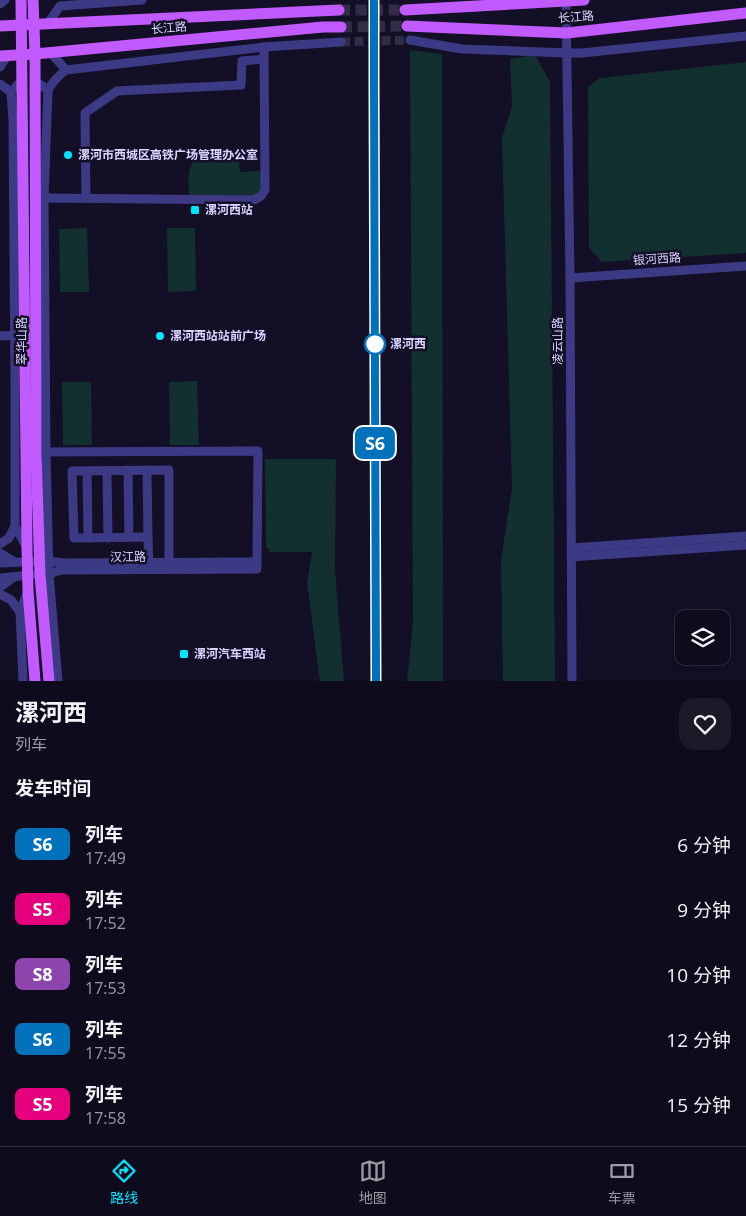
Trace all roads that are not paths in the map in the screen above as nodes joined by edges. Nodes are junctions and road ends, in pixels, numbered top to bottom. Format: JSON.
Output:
{"nodes":[{"id":1,"x":5,"y":0,"type":"edge"},
{"id":2,"x":53,"y":0,"type":"edge"},
{"id":3,"x":142,"y":0,"type":"edge"},
{"id":4,"x":584,"y":0,"type":"edge"},
{"id":5,"x":566,"y":1,"type":"edge"},
{"id":6,"x":20,"y":2,"type":"edge"},
{"id":7,"x":35,"y":3,"type":"edge"},
{"id":8,"x":0,"y":4,"type":"edge"},
{"id":9,"x":60,"y":6,"type":"junction"},
{"id":10,"x":339,"y":10,"type":"tunnel mouth"},
{"id":11,"x":405,"y":10,"type":"tunnel mouth"},
{"id":12,"x":746,"y":13,"type":"edge"},
{"id":13,"x":48,"y":23,"type":"junction"},
{"id":14,"x":2,"y":24,"type":"edge"},
{"id":15,"x":34,"y":24,"type":"junction"},
{"id":16,"x":20,"y":25,"type":"junction"},
{"id":17,"x":407,"y":26,"type":"tunnel mouth"},
{"id":18,"x":341,"y":27,"type":"tunnel mouth"},
{"id":19,"x":567,"y":33,"type":"junction"},
{"id":20,"x":746,"y":36,"type":"edge"},
{"id":21,"x":410,"y":40,"type":"tunnel mouth"},
{"id":22,"x":341,"y":42,"type":"tunnel mouth"},
{"id":23,"x":264,"y":47,"type":"junction"},
{"id":24,"x":52,"y":53,"type":"junction"},
{"id":25,"x":567,"y":53,"type":"junction"},
{"id":26,"x":22,"y":54,"type":"junction"},
{"id":27,"x":35,"y":54,"type":"junction"},
{"id":28,"x":3,"y":56,"type":"edge"},
{"id":29,"x":264,"y":59,"type":"junction"},
{"id":30,"x":0,"y":67,"type":"edge"},
{"id":31,"x":66,"y":70,"type":"junction"},
{"id":32,"x":22,"y":80,"type":"junction"},
{"id":33,"x":35,"y":81,"type":"junction"},
{"id":34,"x":0,"y":84,"type":"edge"},
{"id":35,"x":48,"y":90,"type":"junction"},
{"id":36,"x":11,"y":92,"type":"junction"},
{"id":37,"x":44,"y":198,"type":"junction"},
{"id":38,"x":86,"y":198,"type":"junction"},
{"id":39,"x":746,"y":266,"type":"edge"},
{"id":40,"x":570,"y":278,"type":"junction"},
{"id":41,"x":19,"y":335,"type":"junction"},
{"id":42,"x":0,"y":336,"type":"edge"},
{"id":43,"x":46,"y":452,"type":"junction"},
{"id":44,"x":107,"y":470,"type":"junction"},
{"id":45,"x":128,"y":470,"type":"junction"},
{"id":46,"x":148,"y":470,"type":"junction"},
{"id":47,"x":86,"y":471,"type":"junction"},
{"id":48,"x":15,"y":526,"type":"junction"},
{"id":49,"x":746,"y":536,"type":"edge"},
{"id":50,"x":129,"y":537,"type":"junction"},
{"id":51,"x":148,"y":537,"type":"junction"},
{"id":52,"x":88,"y":538,"type":"junction"},
{"id":53,"x":108,"y":538,"type":"junction"},
{"id":54,"x":0,"y":544,"type":"edge"},
{"id":55,"x":746,"y":545,"type":"edge"},
{"id":56,"x":26,"y":548,"type":"junction"},
{"id":57,"x":0,"y":553,"type":"edge"},
{"id":58,"x":572,"y":553,"type":"junction"},
{"id":59,"x":44,"y":561,"type":"junction"},
{"id":60,"x":21,"y":562,"type":"junction"},
{"id":61,"x":0,"y":564,"type":"edge"},
{"id":62,"x":169,"y":565,"type":"junction"},
{"id":63,"x":148,"y":566,"type":"junction"},
{"id":64,"x":44,"y":575,"type":"junction"},
{"id":65,"x":22,"y":576,"type":"junction"},
{"id":66,"x":0,"y":578,"type":"edge"},
{"id":67,"x":0,"y":587,"type":"edge"},
{"id":68,"x":28,"y":591,"type":"junction"},
{"id":69,"x":0,"y":594,"type":"edge"},
{"id":70,"x":20,"y":612,"type":"junction"},
{"id":71,"x":23,"y":681,"type":"edge"},
{"id":72,"x":35,"y":681,"type":"edge"},
{"id":73,"x":49,"y":681,"type":"edge"},
{"id":74,"x":58,"y":681,"type":"edge"},
{"id":75,"x":572,"y":681,"type":"edge"}],
"edges":[{"from":1,"to":8,"type":"street"},
{"from":2,"to":9,"type":"street"},
{"from":3,"to":9,"type":"street"},
{"from":4,"to":5,"type":"main road","name":"长江路"},
{"from":5,"to":11,"type":"main road","name":"长江路"},
{"from":5,"to":19,"type":"street","name":"凌云山路"},
{"from":6,"to":16,"type":"main road","name":"翠华山路"},
{"from":7,"to":15,"type":"main road","name":"翠华山路"},
{"from":9,"to":13,"type":"street"},
{"from":10,"to":13,"type":"main road","name":"长江路"},
{"from":12,"to":19,"type":"main road","name":"长江路"},
{"from":13,"to":15,"type":"main road","name":"长江路"},
{"from":14,"to":16,"type":"main road","name":"长江路"},
{"from":15,"to":16,"type":"main road","name":"长江路"},
{"from":15,"to":27,"type":"main road","name":"翠华山路"},
{"from":16,"to":26,"type":"main road","name":"翠华山路"},
{"from":17,"to":19,"type":"main road","name":"长江路"},
{"from":18,"to":24,"type":"main road","name":"长江路"},
{"from":19,"to":25,"type":"street","name":"凌云山路"},
{"from":20,"to":25,"type":"street"},
{"from":21,"to":25,"type":"street"},
{"from":22,"to":23,"type":"street"},
{"from":23,"to":29,"type":"street"},
{"from":23,"to":31,"type":"street"},
{"from":24,"to":27,"type":"main road","name":"长江路"},
{"from":24,"to":31,"type":"street"},
{"from":25,"to":40,"type":"street","name":"凌云山路"},
{"from":26,"to":27,"type":"main road","name":"长江路"},
{"from":26,"to":28,"type":"main road","name":"长江路"},
{"from":26,"to":32,"type":"main road","name":"翠华山路"},
{"from":27,"to":33,"type":"main road","name":"翠华山路"},
{"from":28,"to":30,"type":"street"},
{"from":29,"to":38,"type":"street"},
{"from":29,"to":38,"type":"street"},
{"from":31,"to":35,"type":"street"},
{"from":32,"to":36,"type":"street"},
{"from":32,"to":41,"type":"main road","name":"翠华山路"},
{"from":33,"to":35,"type":"street"},
{"from":33,"to":59,"type":"main road","name":"翠华山路"},
{"from":34,"to":36,"type":"street"},
{"from":35,"to":37,"type":"street"},
{"from":36,"to":41,"type":"street"},
{"from":37,"to":38,"type":"street"},
{"from":37,"to":43,"type":"street"},
{"from":39,"to":40,"type":"street","name":"银河西路"},
{"from":40,"to":58,"type":"street","name":"凌云山路"},
{"from":41,"to":42,"type":"street"},
{"from":41,"to":48,"type":"street"},
{"from":41,"to":56,"type":"main road","name":"翠华山路"},
{"from":43,"to":59,"type":"street"},
{"from":43,"to":62,"type":"street","name":"汉江路"},
{"from":44,"to":45,"type":"street"},
{"from":44,"to":47,"type":"street"},
{"from":44,"to":53,"type":"street"},
{"from":45,"to":46,"type":"street"},
{"from":45,"to":50,"type":"street"},
{"from":46,"to":51,"type":"street"},
{"from":46,"to":62,"type":"street"},
{"from":47,"to":52,"type":"street"},
{"from":47,"to":52,"type":"street"},
{"from":48,"to":54,"type":"street"},
{"from":48,"to":56,"type":"street"},
{"from":49,"to":58,"type":"street"},
{"from":50,"to":51,"type":"street"},
{"from":50,"to":53,"type":"street"},
{"from":51,"to":63,"type":"street"},
{"from":52,"to":53,"type":"street"},
{"from":55,"to":58,"type":"street"},
{"from":56,"to":60,"type":"main road","name":"翠华山路"},
{"from":57,"to":60,"type":"street"},
{"from":58,"to":75,"type":"street","name":"凌云山路"},
{"from":59,"to":60,"type":"street","name":"汉江路"},
{"from":59,"to":63,"type":"street","name":"汉江路"},
{"from":59,"to":64,"type":"main road","name":"翠华山路"},
{"from":60,"to":61,"type":"street","name":"汉江路"},
{"from":60,"to":65,"type":"main road","name":"翠华山路"},
{"from":62,"to":63,"type":"street","name":"汉江路"},
{"from":63,"to":64,"type":"street","name":"汉江路"},
{"from":64,"to":65,"type":"street","name":"汉江路"},
{"from":64,"to":73,"type":"main road","name":"翠华山路"},
{"from":64,"to":74,"type":"street"},
{"from":65,"to":66,"type":"street","name":"汉江路"},
{"from":65,"to":67,"type":"street"},
{"from":65,"to":68,"type":"main road","name":"翠华山路"},
{"from":68,"to":70,"type":"street"},
{"from":68,"to":72,"type":"main road","name":"翠华山路"},
{"from":69,"to":70,"type":"street"},
{"from":70,"to":71,"type":"street"}]}
